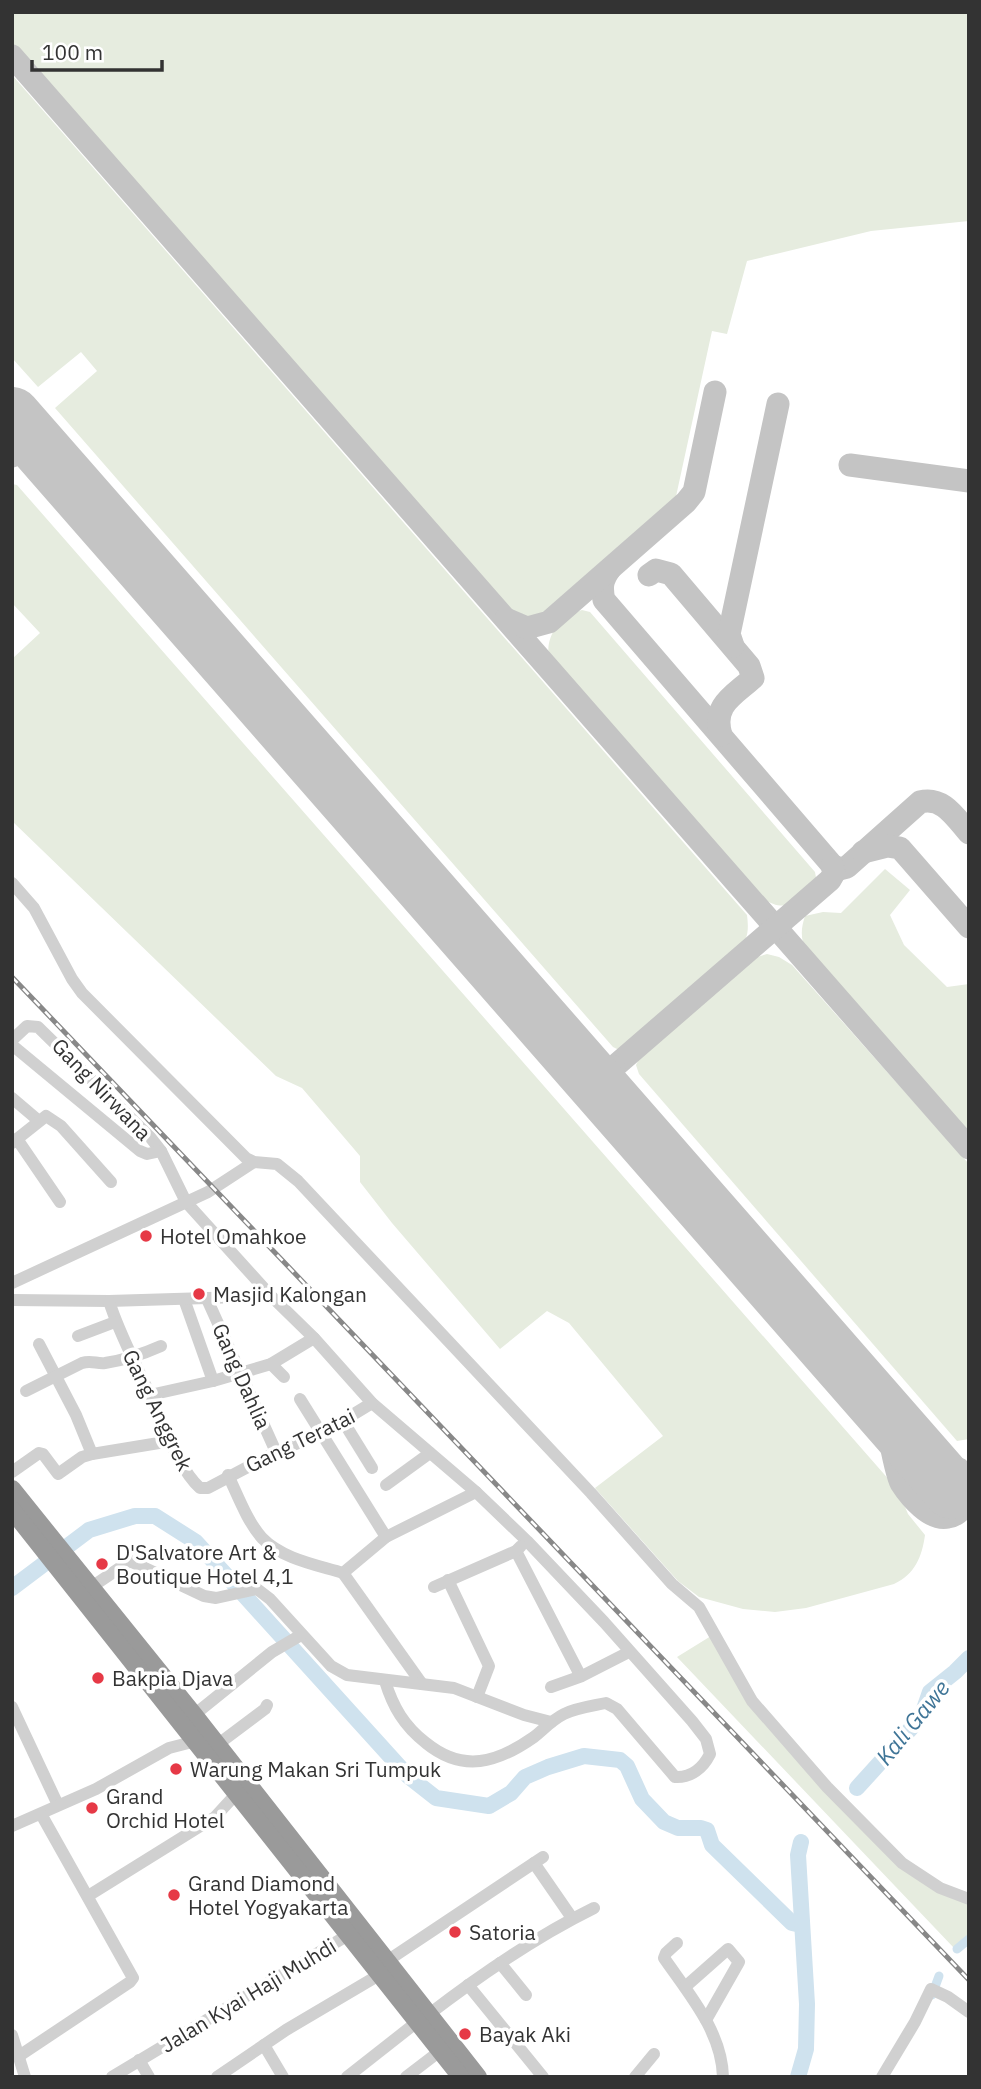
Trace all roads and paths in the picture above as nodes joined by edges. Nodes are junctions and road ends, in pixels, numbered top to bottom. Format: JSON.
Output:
{"nodes":[{"id":1,"x":12,"y":883,"type":"edge"},
{"id":2,"x":12,"y":1043,"type":"edge"},
{"id":3,"x":12,"y":1098,"type":"edge"},
{"id":4,"x":39,"y":1121,"type":"junction"},
{"id":5,"x":15,"y":1141,"type":"edge"},
{"id":6,"x":161,"y":1151,"type":"junction"},
{"id":7,"x":254,"y":1162,"type":"junction"},
{"id":8,"x":111,"y":1182,"type":"dead end"},
{"id":9,"x":60,"y":1202,"type":"dead end"},
{"id":10,"x":186,"y":1202,"type":"junction"},
{"id":11,"x":12,"y":1283,"type":"edge"},
{"id":12,"x":271,"y":1296,"type":"junction"},
{"id":13,"x":184,"y":1299,"type":"junction"},
{"id":14,"x":207,"y":1299,"type":"junction"},
{"id":15,"x":12,"y":1300,"type":"edge"},
{"id":16,"x":108,"y":1301,"type":"junction"},
{"id":17,"x":115,"y":1322,"type":"junction"},
{"id":18,"x":78,"y":1336,"type":"dead end"},
{"id":19,"x":314,"y":1338,"type":"junction"},
{"id":20,"x":39,"y":1344,"type":"dead end"},
{"id":21,"x":161,"y":1346,"type":"dead end"},
{"id":22,"x":133,"y":1357,"type":"junction"},
{"id":23,"x":271,"y":1364,"type":"junction"},
{"id":24,"x":240,"y":1373,"type":"junction"},
{"id":25,"x":55,"y":1375,"type":"junction"},
{"id":26,"x":284,"y":1377,"type":"dead end"},
{"id":27,"x":213,"y":1381,"type":"junction"},
{"id":28,"x":26,"y":1391,"type":"dead end"},
{"id":29,"x":150,"y":1395,"type":"junction"},
{"id":30,"x":300,"y":1399,"type":"dead end"},
{"id":31,"x":372,"y":1403,"type":"junction"},
{"id":32,"x":343,"y":1421,"type":"junction"},
{"id":33,"x":321,"y":1434,"type":"junction"},
{"id":34,"x":170,"y":1441,"type":"junction"},
{"id":35,"x":276,"y":1452,"type":"junction"},
{"id":36,"x":430,"y":1453,"type":"junction"},
{"id":37,"x":92,"y":1454,"type":"junction"},
{"id":38,"x":372,"y":1468,"type":"dead end"},
{"id":39,"x":12,"y":1472,"type":"edge"},
{"id":40,"x":228,"y":1475,"type":"junction"},
{"id":41,"x":386,"y":1485,"type":"dead end"},
{"id":42,"x":12,"y":1489,"type":"edge"},
{"id":43,"x":476,"y":1492,"type":"junction"},
{"id":44,"x":12,"y":1510,"type":"edge"},
{"id":45,"x":38,"y":1533,"type":"junction"},
{"id":46,"x":386,"y":1537,"type":"junction"},
{"id":47,"x":527,"y":1541,"type":"junction"},
{"id":48,"x":516,"y":1551,"type":"junction"},
{"id":49,"x":66,"y":1570,"type":"junction"},
{"id":50,"x":342,"y":1573,"type":"junction"},
{"id":51,"x":447,"y":1580,"type":"junction"},
{"id":52,"x":434,"y":1587,"type":"dead end"},
{"id":53,"x":90,"y":1588,"type":"junction"},
{"id":54,"x":301,"y":1635,"type":"junction"},
{"id":55,"x":629,"y":1651,"type":"junction"},
{"id":56,"x":580,"y":1675,"type":"junction"},
{"id":57,"x":385,"y":1681,"type":"junction"},
{"id":58,"x":422,"y":1684,"type":"junction"},
{"id":59,"x":551,"y":1688,"type":"dead end"},
{"id":60,"x":477,"y":1697,"type":"junction"},
{"id":61,"x":267,"y":1705,"type":"dead end"},
{"id":62,"x":12,"y":1707,"type":"edge"},
{"id":63,"x":188,"y":1720,"type":"junction"},
{"id":64,"x":551,"y":1722,"type":"junction"},
{"id":65,"x":196,"y":1741,"type":"junction"},
{"id":66,"x":218,"y":1745,"type":"junction"},
{"id":67,"x":169,"y":1748,"type":"junction"},
{"id":68,"x":237,"y":1793,"type":"junction"},
{"id":69,"x":58,"y":1805,"type":"junction"},
{"id":70,"x":41,"y":1814,"type":"junction"},
{"id":71,"x":12,"y":1826,"type":"edge"},
{"id":72,"x":89,"y":1896,"type":"junction"},
{"id":73,"x":969,"y":1899,"type":"edge"},
{"id":74,"x":594,"y":1908,"type":"dead end"},
{"id":75,"x":572,"y":1919,"type":"junction"},
{"id":76,"x":348,"y":1935,"type":"junction"},
{"id":77,"x":677,"y":1943,"type":"dead end"},
{"id":78,"x":500,"y":1963,"type":"junction"},
{"id":79,"x":383,"y":1968,"type":"junction"},
{"id":80,"x":468,"y":1985,"type":"junction"},
{"id":81,"x":685,"y":1987,"type":"junction"},
{"id":82,"x":526,"y":1995,"type":"dead end"},
{"id":83,"x":969,"y":2012,"type":"edge"},
{"id":84,"x":422,"y":2018,"type":"junction"},
{"id":85,"x":706,"y":2020,"type":"junction"},
{"id":86,"x":12,"y":2035,"type":"edge"},
{"id":87,"x":264,"y":2045,"type":"junction"},
{"id":88,"x":440,"y":2051,"type":"junction"},
{"id":89,"x":654,"y":2054,"type":"dead end"},
{"id":90,"x":19,"y":2056,"type":"junction"},
{"id":91,"x":139,"y":2060,"type":"junction"},
{"id":92,"x":25,"y":2077,"type":"edge"},
{"id":93,"x":112,"y":2077,"type":"edge"},
{"id":94,"x":149,"y":2077,"type":"edge"},
{"id":95,"x":217,"y":2077,"type":"edge"},
{"id":96,"x":283,"y":2077,"type":"edge"},
{"id":97,"x":347,"y":2077,"type":"edge"},
{"id":98,"x":406,"y":2077,"type":"edge"},
{"id":99,"x":460,"y":2077,"type":"edge"},
{"id":100,"x":478,"y":2077,"type":"edge"},
{"id":101,"x":543,"y":2077,"type":"edge"},
{"id":102,"x":635,"y":2077,"type":"edge"},
{"id":103,"x":723,"y":2077,"type":"edge"},
{"id":104,"x":882,"y":2077,"type":"edge"}],
"edges":[{"from":1,"to":7,"type":"street"},
{"from":2,"to":6,"type":"street"},
{"from":2,"to":6,"type":"street","name":"Gang Nirwana"},
{"from":3,"to":4,"type":"street"},
{"from":4,"to":5,"type":"street"},
{"from":4,"to":8,"type":"street"},
{"from":5,"to":9,"type":"street"},
{"from":6,"to":10,"type":"street","name":"Gang Nirwana"},
{"from":7,"to":10,"type":"street"},
{"from":7,"to":73,"type":"street"},
{"from":10,"to":11,"type":"street"},
{"from":10,"to":12,"type":"street","name":"Gang Nirwana"},
{"from":12,"to":14,"type":"street"},
{"from":12,"to":19,"type":"street","name":"Gang Nirwana"},
{"from":13,"to":14,"type":"street"},
{"from":13,"to":16,"type":"street"},
{"from":13,"to":27,"type":"street"},
{"from":14,"to":24,"type":"street","name":"Gang Dahlia"},
{"from":15,"to":16,"type":"street"},
{"from":16,"to":17,"type":"street","name":"Gang Anggrek"},
{"from":17,"to":18,"type":"street"},
{"from":17,"to":22,"type":"street","name":"Gang Anggrek"},
{"from":19,"to":23,"type":"street"},
{"from":19,"to":31,"type":"street","name":"Gang Nirwana"},
{"from":20,"to":25,"type":"street"},
{"from":21,"to":22,"type":"street"},
{"from":22,"to":25,"type":"street"},
{"from":22,"to":29,"type":"street","name":"Gang Anggrek"},
{"from":23,"to":24,"type":"street"},
{"from":23,"to":26,"type":"street"},
{"from":24,"to":27,"type":"street"},
{"from":24,"to":35,"type":"street","name":"Gang Dahlia"},
{"from":25,"to":28,"type":"street"},
{"from":25,"to":37,"type":"street"},
{"from":27,"to":29,"type":"street"},
{"from":29,"to":34,"type":"street","name":"Gang Anggrek"},
{"from":30,"to":33,"type":"street"},
{"from":31,"to":32,"type":"street","name":"Gang Teratai"},
{"from":31,"to":36,"type":"street","name":"Gang Nirwana"},
{"from":32,"to":33,"type":"street","name":"Gang Teratai"},
{"from":32,"to":38,"type":"street"},
{"from":33,"to":35,"type":"street","name":"Gang Teratai"},
{"from":33,"to":46,"type":"street"},
{"from":34,"to":37,"type":"street"},
{"from":34,"to":40,"type":"street","name":"Gang Anggrek"},
{"from":35,"to":40,"type":"street","name":"Gang Teratai"},
{"from":36,"to":41,"type":"street"},
{"from":36,"to":43,"type":"street","name":"Gang Nirwana"},
{"from":37,"to":39,"type":"street"},
{"from":40,"to":50,"type":"street"},
{"from":42,"to":45,"type":"highway"},
{"from":43,"to":46,"type":"street"},
{"from":43,"to":47,"type":"street","name":"Gang Nirwana"},
{"from":44,"to":45,"type":"highway"},
{"from":45,"to":49,"type":"highway"},
{"from":46,"to":50,"type":"street"},
{"from":47,"to":48,"type":"street"},
{"from":47,"to":55,"type":"street","name":"Gang Nirwana"},
{"from":48,"to":51,"type":"street"},
{"from":48,"to":56,"type":"street"},
{"from":49,"to":53,"type":"highway"},
{"from":49,"to":63,"type":"highway"},
{"from":50,"to":58,"type":"street"},
{"from":51,"to":52,"type":"street"},
{"from":51,"to":60,"type":"street"},
{"from":53,"to":54,"type":"street"},
{"from":53,"to":63,"type":"highway"},
{"from":54,"to":57,"type":"street"},
{"from":54,"to":63,"type":"street"},
{"from":55,"to":56,"type":"street"},
{"from":55,"to":64,"type":"street","name":"Gang Nirwana"},
{"from":56,"to":59,"type":"street"},
{"from":57,"to":58,"type":"street"},
{"from":57,"to":64,"type":"street"},
{"from":58,"to":60,"type":"street"},
{"from":60,"to":64,"type":"street"},
{"from":61,"to":66,"type":"street"},
{"from":62,"to":69,"type":"street"},
{"from":63,"to":65,"type":"highway"},
{"from":63,"to":66,"type":"highway"},
{"from":63,"to":67,"type":"street"},
{"from":65,"to":67,"type":"street"},
{"from":65,"to":68,"type":"highway"},
{"from":66,"to":79,"type":"highway"},
{"from":67,"to":69,"type":"street"},
{"from":68,"to":72,"type":"street"},
{"from":68,"to":76,"type":"highway"},
{"from":69,"to":70,"type":"street"},
{"from":70,"to":71,"type":"street"},
{"from":70,"to":72,"type":"street"},
{"from":72,"to":90,"type":"street"},
{"from":74,"to":75,"type":"street"},
{"from":75,"to":78,"type":"street"},
{"from":75,"to":79,"type":"street"},
{"from":76,"to":79,"type":"highway"},
{"from":76,"to":91,"type":"street","name":"Jalan Kyai Haji Muhdi"},
{"from":77,"to":81,"type":"street"},
{"from":78,"to":80,"type":"street"},
{"from":78,"to":82,"type":"street"},
{"from":79,"to":84,"type":"highway"},
{"from":79,"to":87,"type":"street"},
{"from":80,"to":84,"type":"street"},
{"from":80,"to":101,"type":"street"},
{"from":81,"to":85,"type":"street"},
{"from":81,"to":85,"type":"street"},
{"from":83,"to":104,"type":"street"},
{"from":84,"to":88,"type":"highway"},
{"from":84,"to":97,"type":"street"},
{"from":84,"to":100,"type":"highway"},
{"from":85,"to":103,"type":"street"},
{"from":86,"to":90,"type":"street"},
{"from":87,"to":95,"type":"street"},
{"from":87,"to":96,"type":"street"},
{"from":88,"to":98,"type":"street"},
{"from":88,"to":99,"type":"highway"},
{"from":89,"to":102,"type":"street"},
{"from":90,"to":92,"type":"street"},
{"from":91,"to":93,"type":"street","name":"Jalan Kyai Haji Muhdi"},
{"from":91,"to":94,"type":"street"}]}
